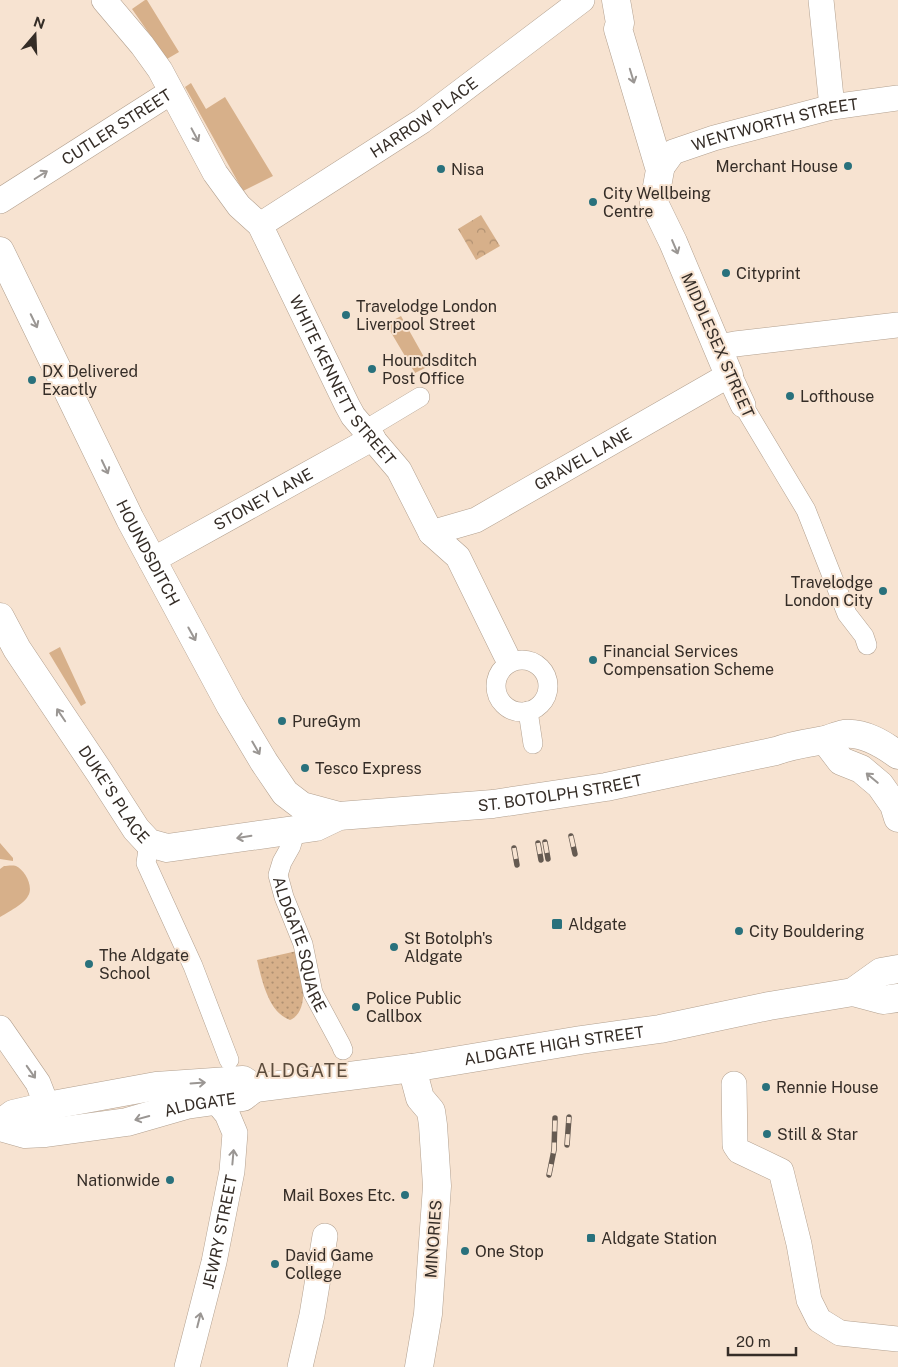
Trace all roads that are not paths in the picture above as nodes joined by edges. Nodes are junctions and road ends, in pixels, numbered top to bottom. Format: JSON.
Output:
{"nodes":[{"id":1,"x":104,"y":0,"type":"edge"},
{"id":2,"x":582,"y":0,"type":"edge"},
{"id":3,"x":603,"y":0,"type":"edge"},
{"id":4,"x":616,"y":0,"type":"edge"},
{"id":5,"x":821,"y":0,"type":"edge"},
{"id":6,"x":618,"y":29,"type":"junction"},
{"id":7,"x":171,"y":92,"type":"junction"},
{"id":8,"x":898,"y":98,"type":"edge"},
{"id":9,"x":832,"y":107,"type":"junction"},
{"id":10,"x":660,"y":170,"type":"junction"},
{"id":11,"x":0,"y":201,"type":"edge"},
{"id":12,"x":260,"y":225,"type":"junction"},
{"id":13,"x":0,"y":251,"type":"edge"},
{"id":14,"x":6,"y":280,"type":"edge"},
{"id":15,"x":898,"y":325,"type":"edge"},
{"id":16,"x":717,"y":347,"type":"junction"},
{"id":17,"x":729,"y":375,"type":"junction"},
{"id":18,"x":420,"y":397,"type":"dead end"},
{"id":19,"x":743,"y":405,"type":"joint"},
{"id":20,"x":369,"y":434,"type":"junction"},
{"id":21,"x":431,"y":533,"type":"junction"},
{"id":22,"x":152,"y":561,"type":"junction"},
{"id":23,"x":0,"y":617,"type":"edge"},
{"id":24,"x":867,"y":645,"type":"dead end"},
{"id":25,"x":508,"y":659,"type":"junction"},
{"id":26,"x":528,"y":711,"type":"junction"},
{"id":27,"x":825,"y":740,"type":"junction"},
{"id":28,"x":534,"y":744,"type":"dead end"},
{"id":29,"x":898,"y":755,"type":"edge"},
{"id":30,"x":339,"y":816,"type":"junction"},
{"id":31,"x":898,"y":818,"type":"edge"},
{"id":32,"x":293,"y":833,"type":"junction"},
{"id":33,"x":149,"y":842,"type":"junction"},
{"id":34,"x":898,"y":969,"type":"edge"},
{"id":35,"x":853,"y":992,"type":"junction"},
{"id":36,"x":898,"y":998,"type":"edge"},
{"id":37,"x":0,"y":1028,"type":"edge"},
{"id":38,"x":343,"y":1050,"type":"dead end"},
{"id":39,"x":229,"y":1060,"type":"dead end"},
{"id":40,"x":424,"y":1066,"type":"junction"},
{"id":41,"x":734,"y":1084,"type":"dead end"},
{"id":42,"x":255,"y":1088,"type":"junction"},
{"id":43,"x":216,"y":1101,"type":"junction"},
{"id":44,"x":46,"y":1106,"type":"junction"},
{"id":45,"x":0,"y":1126,"type":"edge"},
{"id":46,"x":325,"y":1236,"type":"dead end"},
{"id":47,"x":898,"y":1339,"type":"edge"},
{"id":48,"x":187,"y":1367,"type":"edge"},
{"id":49,"x":300,"y":1367,"type":"edge"},
{"id":50,"x":420,"y":1367,"type":"edge"}],
"edges":[{"from":1,"to":7,"type":"street"},
{"from":2,"to":12,"type":"street","name":"HARROW PLACE"},
{"from":3,"to":6,"type":"street","name":"MIDDLESEX STREET"},
{"from":4,"to":6,"type":"street","name":"MIDDLESEX STREET"},
{"from":5,"to":9,"type":"street"},
{"from":6,"to":10,"type":"street","name":"MIDDLESEX STREET","one_way":true},
{"from":11,"to":7,"type":"street","name":"CUTLER STREET","one_way":true},
{"from":7,"to":12,"type":"street","name":"CUTLER STREET","one_way":true},
{"from":8,"to":9,"type":"street","name":"WENTWORTH STREET"},
{"from":9,"to":10,"type":"street","name":"WENTWORTH STREET"},
{"from":10,"to":16,"type":"street","name":"MIDDLESEX STREET","one_way":true},
{"from":12,"to":20,"type":"street","name":"WHITE KENNETT STREET"},
{"from":13,"to":14,"type":"street","name":"HOUNDSDITCH"},
{"from":14,"to":22,"type":"street","name":"HOUNDSDITCH","one_way":true},
{"from":15,"to":16,"type":"street"},
{"from":16,"to":17,"type":"street","name":"MIDDLESEX STREET"},
{"from":17,"to":19,"type":"street","name":"MIDDLESEX STREET"},
{"from":17,"to":21,"type":"street","name":"GRAVEL LANE"},
{"from":18,"to":20,"type":"street"},
{"from":19,"to":24,"type":"street","name":"MIDDLESEX STREET"},
{"from":20,"to":21,"type":"street","name":"WHITE KENNETT STREET"},
{"from":20,"to":22,"type":"street","name":"STONEY LANE"},
{"from":21,"to":25,"type":"street"},
{"from":22,"to":30,"type":"street","name":"HOUNDSDITCH","one_way":true},
{"from":33,"to":23,"type":"street","name":"DUKE'S PLACE","one_way":true},
{"from":25,"to":26,"type":"street"},
{"from":25,"to":26,"type":"street"},
{"from":26,"to":28,"type":"street"},
{"from":27,"to":29,"type":"street","name":"ST. BOTOLPH STREET"},
{"from":27,"to":30,"type":"street","name":"ST. BOTOLPH STREET"},
{"from":31,"to":27,"type":"street","one_way":true},
{"from":30,"to":32,"type":"street","name":"ST. BOTOLPH STREET"},
{"from":32,"to":33,"type":"street","name":"DUKE'S PLACE","one_way":true},
{"from":32,"to":38,"type":"street","name":"ALDGATE SQUARE"},
{"from":33,"to":39,"type":"street"},
{"from":34,"to":35,"type":"street","name":"ALDGATE HIGH STREET"},
{"from":35,"to":36,"type":"street","name":"ALDGATE HIGH STREET"},
{"from":35,"to":40,"type":"street","name":"ALDGATE HIGH STREET"},
{"from":37,"to":44,"type":"street","one_way":true},
{"from":40,"to":42,"type":"street","name":"ALDGATE HIGH STREET"},
{"from":40,"to":50,"type":"street","name":"MINORIES"},
{"from":41,"to":47,"type":"street"},
{"from":42,"to":43,"type":"street","name":"ALDGATE"},
{"from":44,"to":42,"type":"street","name":"ALDGATE","one_way":true},
{"from":43,"to":45,"type":"street","name":"ALDGATE","one_way":true},
{"from":48,"to":43,"type":"street","name":"JEWRY STREET","one_way":true},
{"from":44,"to":45,"type":"street","name":"ALDGATE"},
{"from":46,"to":49,"type":"street"}]}
